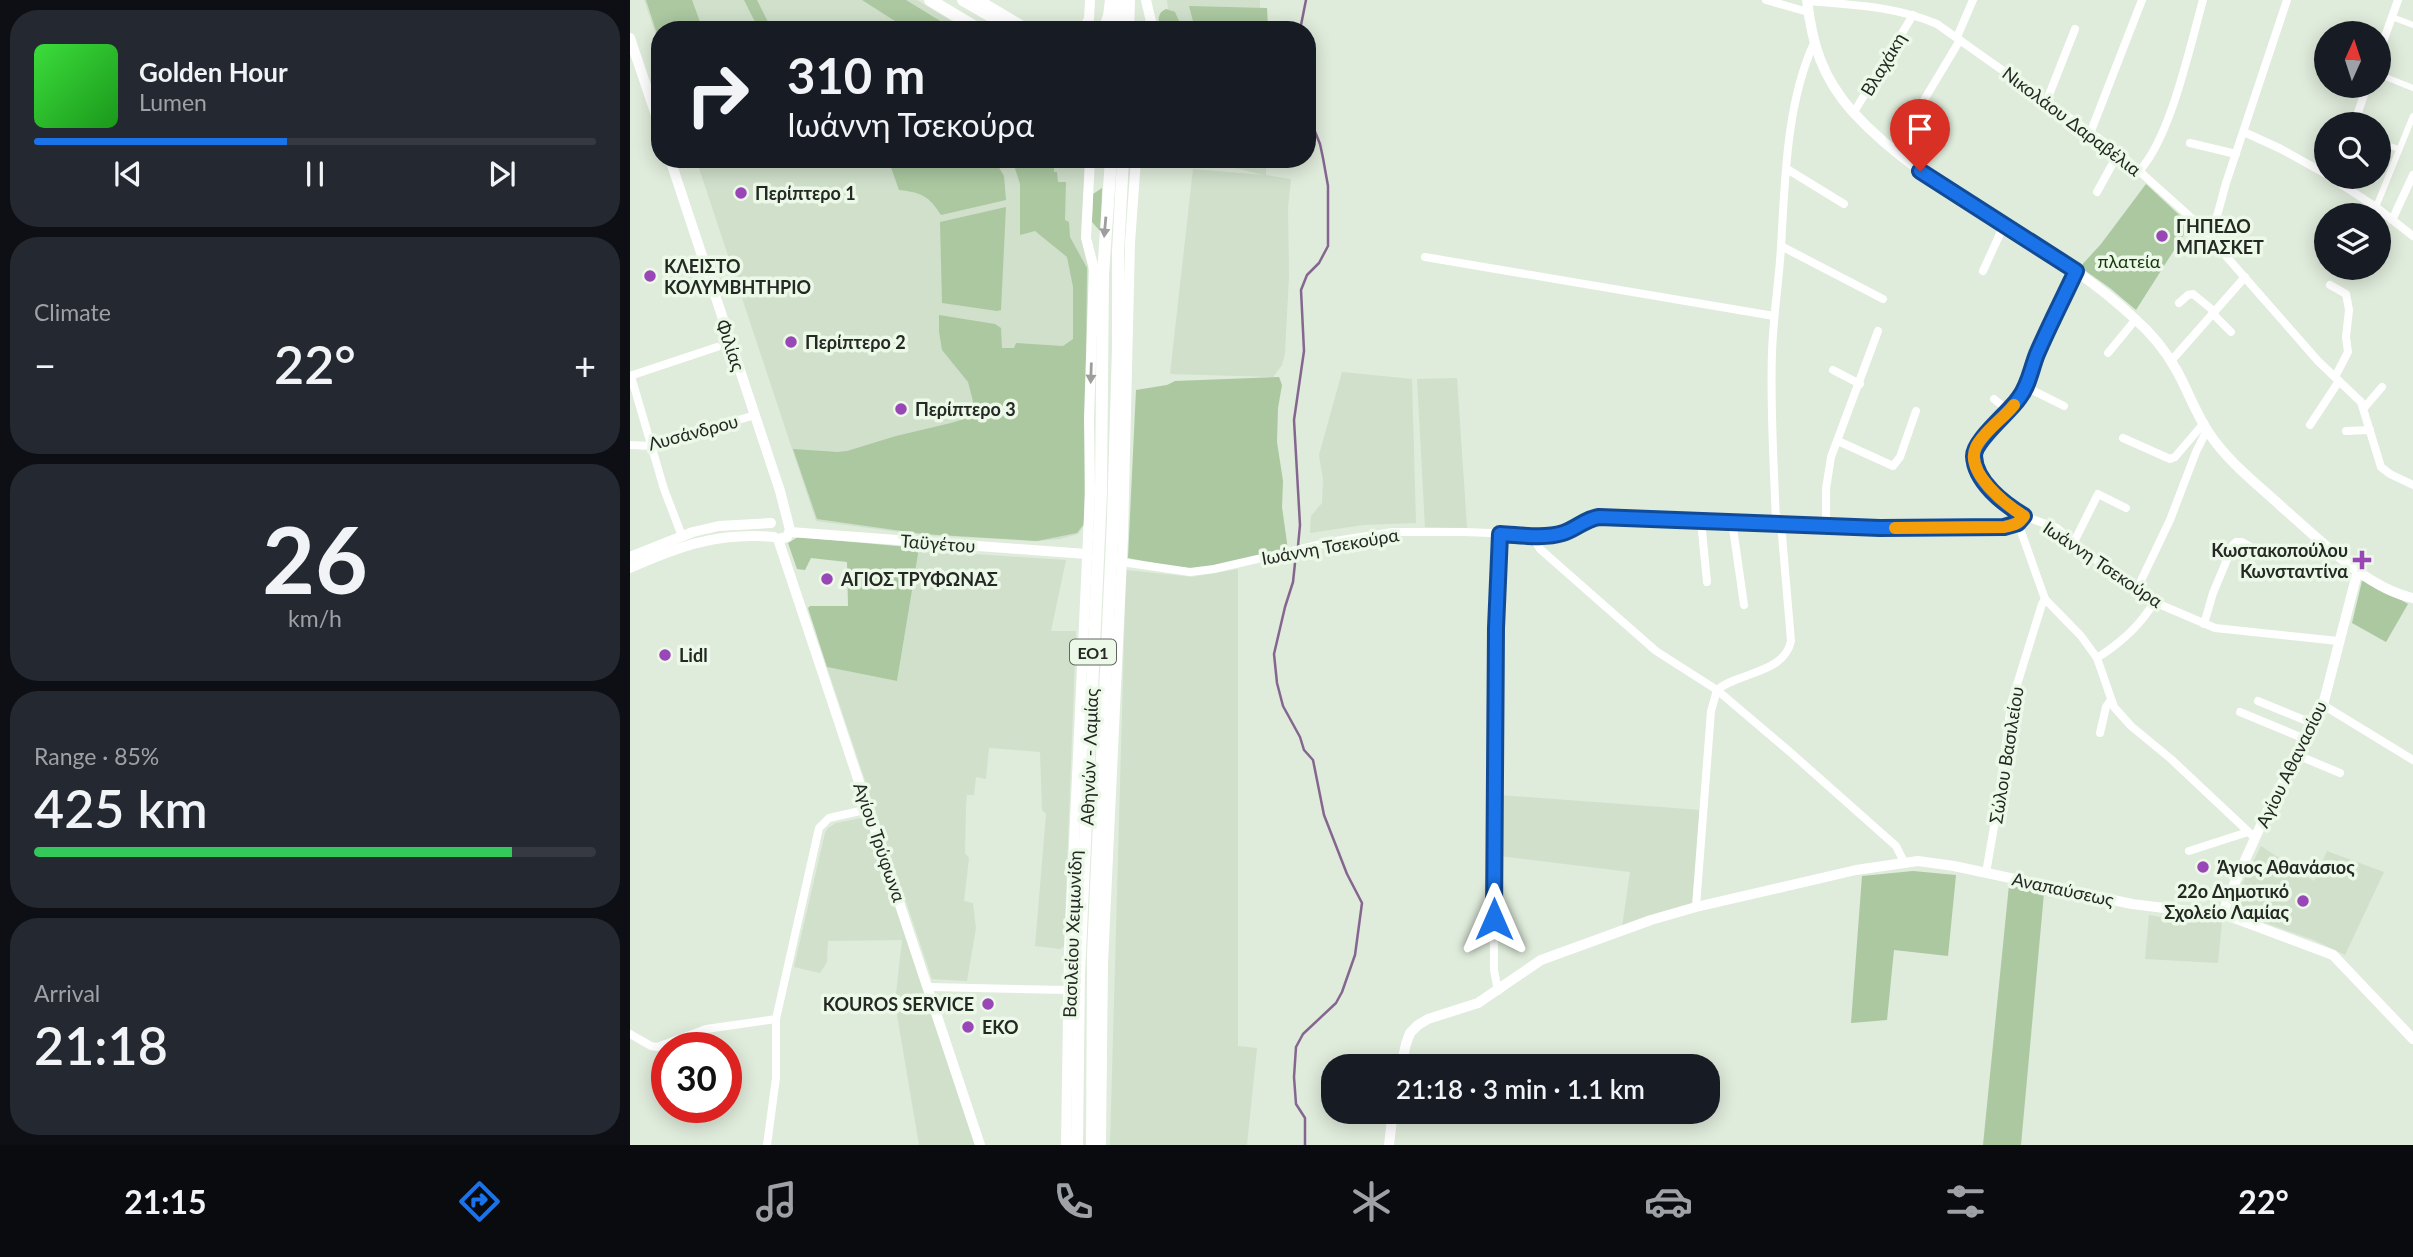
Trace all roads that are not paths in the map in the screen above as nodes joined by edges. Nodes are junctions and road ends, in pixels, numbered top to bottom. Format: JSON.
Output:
{"nodes":[{"id":1,"x":930,"y":0,"type":"edge"},
{"id":2,"x":963,"y":0,"type":"edge"},
{"id":3,"x":979,"y":0,"type":"edge"},
{"id":4,"x":1090,"y":0,"type":"edge"},
{"id":5,"x":1111,"y":0,"type":"edge"},
{"id":6,"x":1118,"y":0,"type":"edge"},
{"id":7,"x":1129,"y":0,"type":"edge"},
{"id":8,"x":1146,"y":0,"type":"edge"},
{"id":9,"x":1766,"y":0,"type":"edge"},
{"id":10,"x":1973,"y":0,"type":"edge"},
{"id":11,"x":2142,"y":0,"type":"edge"},
{"id":12,"x":2203,"y":0,"type":"edge"},
{"id":13,"x":2287,"y":0,"type":"edge"},
{"id":14,"x":2398,"y":0,"type":"edge"},
{"id":15,"x":1807,"y":4,"type":"edge"},
{"id":16,"x":1913,"y":15,"type":"junction"},
{"id":17,"x":2392,"y":17,"type":"junction"},
{"id":18,"x":965,"y":21,"type":"edge"},
{"id":19,"x":999,"y":21,"type":"edge"},
{"id":20,"x":1014,"y":21,"type":"edge"},
{"id":21,"x":1088,"y":21,"type":"edge"},
{"id":22,"x":1107,"y":21,"type":"edge"},
{"id":23,"x":1117,"y":21,"type":"edge"},
{"id":24,"x":1128,"y":21,"type":"edge"},
{"id":25,"x":1151,"y":21,"type":"edge"},
{"id":26,"x":2391,"y":21,"type":"edge"},
{"id":27,"x":2413,"y":25,"type":"edge"},
{"id":28,"x":2076,"y":29,"type":"dead end"},
{"id":29,"x":630,"y":38,"type":"edge"},
{"id":30,"x":1959,"y":38,"type":"junction"},
{"id":31,"x":1814,"y":43,"type":"junction"},
{"id":32,"x":2391,"y":79,"type":"edge"},
{"id":33,"x":2413,"y":88,"type":"edge"},
{"id":34,"x":651,"y":100,"type":"edge"},
{"id":35,"x":2047,"y":100,"type":"junction"},
{"id":36,"x":1854,"y":113,"type":"junction"},
{"id":37,"x":2413,"y":116,"type":"edge"},
{"id":38,"x":2091,"y":131,"type":"junction"},
{"id":39,"x":2244,"y":132,"type":"junction"},
{"id":40,"x":2190,"y":143,"type":"dead end"},
{"id":41,"x":2391,"y":146,"type":"edge"},
{"id":42,"x":2399,"y":149,"type":"junction"},
{"id":43,"x":1894,"y":150,"type":"junction"},
{"id":44,"x":2119,"y":152,"type":"junction"},
{"id":45,"x":2236,"y":154,"type":"junction"},
{"id":46,"x":2314,"y":167,"type":"edge"},
{"id":47,"x":673,"y":168,"type":"edge"},
{"id":48,"x":1090,"y":168,"type":"edge"},
{"id":49,"x":1110,"y":168,"type":"edge"},
{"id":50,"x":1123,"y":168,"type":"edge"},
{"id":51,"x":1135,"y":168,"type":"edge"},
{"id":52,"x":1787,"y":169,"type":"junction"},
{"id":53,"x":2391,"y":169,"type":"edge"},
{"id":54,"x":2140,"y":170,"type":"junction"},
{"id":55,"x":2413,"y":175,"type":"edge"},
{"id":56,"x":2350,"y":189,"type":"edge"},
{"id":57,"x":2097,"y":192,"type":"dead end"},
{"id":58,"x":2370,"y":203,"type":"edge"},
{"id":59,"x":1844,"y":204,"type":"dead end"},
{"id":60,"x":2392,"y":220,"type":"joint"},
{"id":61,"x":2004,"y":225,"type":"junction"},
{"id":62,"x":2413,"y":236,"type":"edge"},
{"id":63,"x":2211,"y":238,"type":"junction"},
{"id":64,"x":1781,"y":246,"type":"junction"},
{"id":65,"x":1425,"y":257,"type":"dead end"},
{"id":66,"x":1983,"y":271,"type":"dead end"},
{"id":67,"x":2076,"y":271,"type":"junction"},
{"id":68,"x":2245,"y":277,"type":"junction"},
{"id":69,"x":2330,"y":285,"type":"dead end"},
{"id":70,"x":1883,"y":299,"type":"dead end"},
{"id":71,"x":2179,"y":303,"type":"dead end"},
{"id":72,"x":2214,"y":313,"type":"junction"},
{"id":73,"x":1774,"y":316,"type":"junction"},
{"id":74,"x":2136,"y":319,"type":"junction"},
{"id":75,"x":1878,"y":331,"type":"dead end"},
{"id":76,"x":2231,"y":332,"type":"dead end"},
{"id":77,"x":717,"y":347,"type":"dead end"},
{"id":78,"x":2108,"y":354,"type":"dead end"},
{"id":79,"x":2171,"y":360,"type":"junction"},
{"id":80,"x":1833,"y":370,"type":"dead end"},
{"id":81,"x":630,"y":376,"type":"edge"},
{"id":82,"x":2337,"y":379,"type":"junction"},
{"id":83,"x":1860,"y":384,"type":"junction"},
{"id":84,"x":2026,"y":387,"type":"junction"},
{"id":85,"x":2382,"y":387,"type":"dead end"},
{"id":86,"x":1994,"y":399,"type":"dead end"},
{"id":87,"x":2064,"y":406,"type":"dead end"},
{"id":88,"x":2364,"y":408,"type":"junction"},
{"id":89,"x":1916,"y":411,"type":"dead end"},
{"id":90,"x":2009,"y":411,"type":"junction"},
{"id":91,"x":755,"y":415,"type":"junction"},
{"id":92,"x":2310,"y":425,"type":"dead end"},
{"id":93,"x":2205,"y":427,"type":"junction"},
{"id":94,"x":2370,"y":430,"type":"junction"},
{"id":95,"x":2346,"y":431,"type":"dead end"},
{"id":96,"x":2123,"y":438,"type":"dead end"},
{"id":97,"x":1838,"y":441,"type":"junction"},
{"id":98,"x":630,"y":445,"type":"edge"},
{"id":99,"x":651,"y":446,"type":"junction"},
{"id":100,"x":2413,"y":485,"type":"edge"},
{"id":101,"x":780,"y":491,"type":"junction"},
{"id":102,"x":2126,"y":508,"type":"dead end"},
{"id":103,"x":2024,"y":516,"type":"junction"},
{"id":104,"x":773,"y":521,"type":"junction"},
{"id":105,"x":1701,"y":521,"type":"junction"},
{"id":106,"x":1732,"y":521,"type":"junction"},
{"id":107,"x":1779,"y":523,"type":"junction"},
{"id":108,"x":2018,"y":523,"type":"junction"},
{"id":109,"x":1826,"y":526,"type":"junction"},
{"id":110,"x":789,"y":527,"type":"junction"},
{"id":111,"x":1500,"y":534,"type":"junction"},
{"id":112,"x":682,"y":536,"type":"junction"},
{"id":113,"x":1532,"y":536,"type":"junction"},
{"id":114,"x":776,"y":538,"type":"junction"},
{"id":115,"x":2074,"y":542,"type":"junction"},
{"id":116,"x":2259,"y":552,"type":"dead end"},
{"id":117,"x":1086,"y":554,"type":"junction"},
{"id":118,"x":630,"y":557,"type":"edge"},
{"id":119,"x":1121,"y":562,"type":"junction"},
{"id":120,"x":630,"y":568,"type":"edge"},
{"id":121,"x":2358,"y":570,"type":"junction"},
{"id":122,"x":1707,"y":582,"type":"dead end"},
{"id":123,"x":2136,"y":591,"type":"junction"},
{"id":124,"x":2413,"y":598,"type":"edge"},
{"id":125,"x":2045,"y":599,"type":"junction"},
{"id":126,"x":2154,"y":602,"type":"junction"},
{"id":127,"x":1744,"y":605,"type":"dead end"},
{"id":128,"x":2204,"y":624,"type":"junction"},
{"id":129,"x":2338,"y":641,"type":"junction"},
{"id":130,"x":2097,"y":658,"type":"junction"},
{"id":131,"x":1717,"y":691,"type":"junction"},
{"id":132,"x":2110,"y":701,"type":"junction"},
{"id":133,"x":2258,"y":701,"type":"dead end"},
{"id":134,"x":2323,"y":705,"type":"junction"},
{"id":135,"x":2240,"y":712,"type":"dead end"},
{"id":136,"x":2314,"y":724,"type":"junction"},
{"id":137,"x":2100,"y":733,"type":"dead end"},
{"id":138,"x":2305,"y":739,"type":"junction"},
{"id":139,"x":2297,"y":755,"type":"junction"},
{"id":140,"x":2413,"y":760,"type":"edge"},
{"id":141,"x":2340,"y":773,"type":"dead end"},
{"id":142,"x":869,"y":809,"type":"junction"},
{"id":143,"x":2252,"y":835,"type":"junction"},
{"id":144,"x":2189,"y":851,"type":"dead end"},
{"id":145,"x":1904,"y":862,"type":"junction"},
{"id":146,"x":1986,"y":873,"type":"junction"},
{"id":147,"x":1696,"y":907,"type":"junction"},
{"id":148,"x":2223,"y":914,"type":"junction"},
{"id":149,"x":929,"y":987,"type":"junction"},
{"id":150,"x":1068,"y":990,"type":"junction"},
{"id":151,"x":1498,"y":991,"type":"junction"},
{"id":152,"x":776,"y":1019,"type":"junction"},
{"id":153,"x":630,"y":1034,"type":"edge"},
{"id":154,"x":2413,"y":1039,"type":"edge"},
{"id":155,"x":1404,"y":1054,"type":"edge"},
{"id":156,"x":1391,"y":1124,"type":"edge"},
{"id":157,"x":767,"y":1145,"type":"edge"},
{"id":158,"x":980,"y":1145,"type":"edge"},
{"id":159,"x":1066,"y":1145,"type":"edge"},
{"id":160,"x":1077,"y":1145,"type":"edge"},
{"id":161,"x":1092,"y":1145,"type":"edge"},
{"id":162,"x":1101,"y":1145,"type":"edge"},
{"id":163,"x":1389,"y":1145,"type":"edge"}],
"edges":[{"from":1,"to":18,"type":"main road"},
{"from":2,"to":19,"type":"main road"},
{"from":3,"to":20,"type":"street"},
{"from":4,"to":21,"type":"street"},
{"from":5,"to":22,"type":"main road"},
{"from":6,"to":23,"type":"main road"},
{"from":7,"to":24,"type":"main road"},
{"from":8,"to":25,"type":"street"},
{"from":9,"to":15,"type":"street","name":"Νικολάου Δαραβέλια"},
{"from":10,"to":30,"type":"street"},
{"from":11,"to":38,"type":"street"},
{"from":12,"to":54,"type":"street"},
{"from":13,"to":39,"type":"street"},
{"from":14,"to":17,"type":"street"},
{"from":15,"to":16,"type":"street","name":"Νικολάου Δαραβέλια"},
{"from":15,"to":31,"type":"street"},
{"from":16,"to":30,"type":"street","name":"Νικολάου Δαραβέλια"},
{"from":16,"to":36,"type":"street","name":"Βλαχάκη"},
{"from":17,"to":26,"type":"street"},
{"from":17,"to":27,"type":"street"},
{"from":28,"to":35,"type":"street"},
{"from":29,"to":34,"type":"street"},
{"from":30,"to":35,"type":"street","name":"Νικολάου Δαραβέλια"},
{"from":30,"to":43,"type":"street"},
{"from":31,"to":36,"type":"street"},
{"from":31,"to":52,"type":"street"},
{"from":32,"to":33,"type":"street"},
{"from":35,"to":38,"type":"street","name":"Νικολάου Δαραβέλια"},
{"from":36,"to":43,"type":"street"},
{"from":37,"to":42,"type":"street"},
{"from":38,"to":44,"type":"street","name":"Νικολάου Δαραβέλια"},
{"from":39,"to":45,"type":"street"},
{"from":39,"to":46,"type":"street"},
{"from":40,"to":45,"type":"street"},
{"from":41,"to":42,"type":"street"},
{"from":42,"to":53,"type":"street"},
{"from":43,"to":61,"type":"street"},
{"from":44,"to":54,"type":"street","name":"Νικολάου Δαραβέλια"},
{"from":44,"to":57,"type":"street"},
{"from":45,"to":63,"type":"street"},
{"from":47,"to":91,"type":"street","name":"Φιλίας"},
{"from":48,"to":117,"type":"street","name":"Βασιλείου Χειμωνίδη","one_way":true},
{"from":49,"to":160,"type":"main road","name":"Αθηνών - Λαμίας","number":"ΕΟ1","one_way":true},
{"from":50,"to":161,"type":"main road","name":"Αθηνών - Λαμίας","number":"ΕΟ1"},
{"from":51,"to":119,"type":"street"},
{"from":52,"to":59,"type":"street"},
{"from":52,"to":64,"type":"street"},
{"from":54,"to":63,"type":"street","name":"Νικολάου Δαραβέλια"},
{"from":55,"to":60,"type":"street"},
{"from":56,"to":58,"type":"street"},
{"from":60,"to":62,"type":"street"},
{"from":61,"to":66,"type":"street"},
{"from":61,"to":67,"type":"street"},
{"from":63,"to":68,"type":"street","name":"Νικολάου Δαραβέλια"},
{"from":64,"to":70,"type":"street"},
{"from":64,"to":73,"type":"street"},
{"from":65,"to":73,"type":"street"},
{"from":67,"to":74,"type":"street"},
{"from":67,"to":84,"type":"street"},
{"from":68,"to":72,"type":"street"},
{"from":68,"to":82,"type":"street","name":"Νικολάου Δαραβέλια"},
{"from":69,"to":82,"type":"street"},
{"from":71,"to":72,"type":"street"},
{"from":72,"to":76,"type":"street"},
{"from":72,"to":79,"type":"street"},
{"from":73,"to":107,"type":"street"},
{"from":74,"to":78,"type":"street"},
{"from":74,"to":79,"type":"street"},
{"from":75,"to":83,"type":"street"},
{"from":77,"to":81,"type":"street"},
{"from":79,"to":93,"type":"street"},
{"from":80,"to":83,"type":"street"},
{"from":81,"to":99,"type":"street"},
{"from":82,"to":88,"type":"street","name":"Νικολάου Δαραβέλια"},
{"from":82,"to":92,"type":"street"},
{"from":83,"to":97,"type":"street"},
{"from":84,"to":87,"type":"street"},
{"from":84,"to":90,"type":"street"},
{"from":85,"to":88,"type":"street"},
{"from":86,"to":90,"type":"street"},
{"from":88,"to":94,"type":"street","name":"Νικολάου Δαραβέλια"},
{"from":89,"to":97,"type":"street"},
{"from":90,"to":103,"type":"street"},
{"from":91,"to":99,"type":"street","name":"Λυσάνδρου"},
{"from":91,"to":101,"type":"street","name":"Φιλίας"},
{"from":93,"to":96,"type":"street"},
{"from":93,"to":121,"type":"street"},
{"from":93,"to":123,"type":"street"},
{"from":94,"to":95,"type":"street"},
{"from":94,"to":100,"type":"street","name":"Νικολάου Δαραβέλια"},
{"from":97,"to":109,"type":"street"},
{"from":98,"to":99,"type":"street","name":"Λυσάνδρου"},
{"from":99,"to":112,"type":"street"},
{"from":101,"to":104,"type":"street","name":"Φιλίας"},
{"from":101,"to":110,"type":"street","name":"Φιλίας"},
{"from":102,"to":115,"type":"street"},
{"from":103,"to":108,"type":"street","name":"Ιωάννη Τσεκούρα"},
{"from":103,"to":115,"type":"street","name":"Ιωάννη Τσεκούρα"},
{"from":104,"to":110,"type":"street"},
{"from":104,"to":112,"type":"street"},
{"from":104,"to":114,"type":"street"},
{"from":105,"to":106,"type":"street","name":"Ιωάννη Τσεκούρα"},
{"from":105,"to":113,"type":"street","name":"Ιωάννη Τσεκούρα"},
{"from":105,"to":122,"type":"street"},
{"from":106,"to":107,"type":"street","name":"Ιωάννη Τσεκούρα"},
{"from":106,"to":127,"type":"street"},
{"from":107,"to":109,"type":"street","name":"Ιωάννη Τσεκούρα"},
{"from":107,"to":131,"type":"street"},
{"from":108,"to":109,"type":"street","name":"Ιωάννη Τσεκούρα"},
{"from":108,"to":125,"type":"street"},
{"from":110,"to":114,"type":"street"},
{"from":110,"to":117,"type":"street","name":"Ταϋγέτου"},
{"from":111,"to":113,"type":"street","name":"Ιωάννη Τσεκούρα"},
{"from":111,"to":119,"type":"street","name":"Ιωάννη Τσεκούρα"},
{"from":111,"to":151,"type":"street"},
{"from":112,"to":118,"type":"street"},
{"from":113,"to":131,"type":"street"},
{"from":114,"to":120,"type":"street"},
{"from":114,"to":142,"type":"street","name":"Αγίου Τρύφωνα"},
{"from":115,"to":123,"type":"street","name":"Ιωάννη Τσεκούρα"},
{"from":116,"to":128,"type":"street"},
{"from":117,"to":150,"type":"street","name":"Βασιλείου Χειμωνίδη"},
{"from":119,"to":162,"type":"street"},
{"from":121,"to":124,"type":"street"},
{"from":121,"to":129,"type":"street","name":"Αγίου Αθανασίου"},
{"from":123,"to":126,"type":"street","name":"Ιωάννη Τσεκούρα"},
{"from":125,"to":130,"type":"street"},
{"from":125,"to":146,"type":"street","name":"Σώλου Βασιλείου"},
{"from":126,"to":128,"type":"street","name":"Ιωάννη Τσεκούρα"},
{"from":126,"to":130,"type":"street"},
{"from":128,"to":129,"type":"street","name":"Ιωάννη Τσεκούρα"},
{"from":129,"to":134,"type":"street","name":"Αγίου Αθανασίου"},
{"from":130,"to":132,"type":"street"},
{"from":131,"to":145,"type":"street"},
{"from":131,"to":147,"type":"street"},
{"from":132,"to":137,"type":"street"},
{"from":132,"to":143,"type":"street"},
{"from":133,"to":136,"type":"street"},
{"from":134,"to":136,"type":"street","name":"Αγίου Αθανασίου"},
{"from":134,"to":140,"type":"street"},
{"from":135,"to":138,"type":"street"},
{"from":136,"to":138,"type":"street","name":"Αγίου Αθανασίου"},
{"from":138,"to":139,"type":"street","name":"Αγίου Αθανασίου"},
{"from":139,"to":141,"type":"street"},
{"from":139,"to":143,"type":"street","name":"Αγίου Αθανασίου"},
{"from":142,"to":149,"type":"street","name":"Αγίου Τρύφωνα"},
{"from":142,"to":152,"type":"street"},
{"from":143,"to":144,"type":"street"},
{"from":143,"to":148,"type":"street","name":"Αγίου Αθανασίου"},
{"from":145,"to":146,"type":"street","name":"Αναπαύσεως"},
{"from":145,"to":147,"type":"street","name":"Αναπαύσεως"},
{"from":146,"to":148,"type":"street","name":"Αναπαύσεως"},
{"from":147,"to":151,"type":"street","name":"Αναπαύσεως"},
{"from":148,"to":154,"type":"street","name":"Αναπαύσεως"},
{"from":149,"to":150,"type":"street"},
{"from":149,"to":158,"type":"street","name":"Αγίου Τρύφωνα"},
{"from":150,"to":159,"type":"street","name":"Βασιλείου Χειμωνίδη"},
{"from":151,"to":155,"type":"street","name":"Αναπαύσεως"},
{"from":152,"to":153,"type":"street"},
{"from":152,"to":157,"type":"street"},
{"from":156,"to":163,"type":"street"}]}
